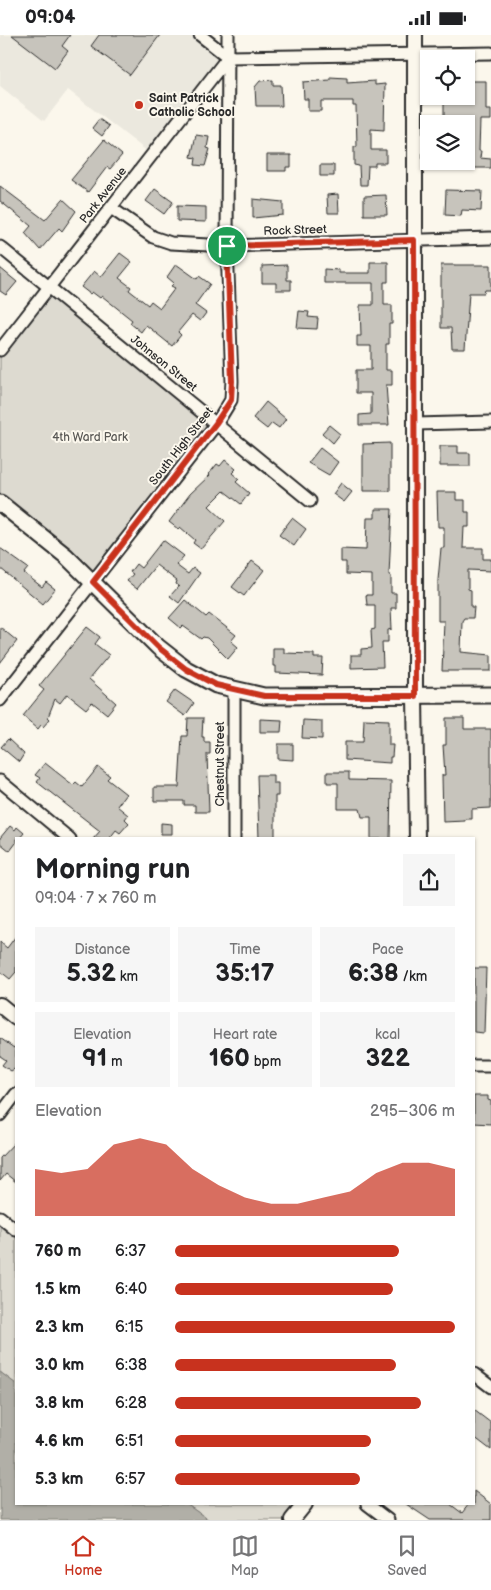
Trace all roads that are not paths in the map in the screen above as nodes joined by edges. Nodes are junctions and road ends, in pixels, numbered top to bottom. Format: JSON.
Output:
{"nodes":[{"id":1,"x":200,"y":35,"type":"edge"},
{"id":2,"x":228,"y":35,"type":"edge"},
{"id":3,"x":415,"y":35,"type":"edge"},
{"id":4,"x":491,"y":53,"type":"edge"},
{"id":5,"x":416,"y":54,"type":"junction"},
{"id":6,"x":228,"y":57,"type":"junction"},
{"id":7,"x":111,"y":208,"type":"junction"},
{"id":8,"x":491,"y":238,"type":"edge"},
{"id":9,"x":414,"y":240,"type":"junction"},
{"id":10,"x":227,"y":246,"type":"junction"},
{"id":11,"x":0,"y":247,"type":"edge"},
{"id":12,"x":50,"y":287,"type":"junction"},
{"id":13,"x":0,"y":350,"type":"edge"},
{"id":14,"x":491,"y":422,"type":"edge"},
{"id":15,"x":216,"y":423,"type":"junction"},
{"id":16,"x":416,"y":424,"type":"junction"},
{"id":17,"x":310,"y":501,"type":"dead end"},
{"id":18,"x":0,"y":503,"type":"edge"},
{"id":19,"x":93,"y":582,"type":"junction"},
{"id":20,"x":234,"y":690,"type":"junction"},
{"id":21,"x":491,"y":695,"type":"edge"},
{"id":22,"x":415,"y":696,"type":"junction"},
{"id":23,"x":0,"y":701,"type":"edge"},
{"id":24,"x":0,"y":781,"type":"edge"},
{"id":25,"x":68,"y":837,"type":"edge"},
{"id":26,"x":234,"y":837,"type":"edge"},
{"id":27,"x":417,"y":837,"type":"edge"},
{"id":28,"x":0,"y":1005,"type":"edge"},
{"id":29,"x":15,"y":1017,"type":"edge"},
{"id":30,"x":475,"y":1066,"type":"edge"},
{"id":31,"x":491,"y":1066,"type":"edge"},
{"id":32,"x":15,"y":1095,"type":"edge"},
{"id":33,"x":0,"y":1115,"type":"edge"},
{"id":34,"x":0,"y":1217,"type":"edge"},
{"id":35,"x":15,"y":1229,"type":"edge"},
{"id":36,"x":475,"y":1375,"type":"edge"},
{"id":37,"x":491,"y":1387,"type":"edge"},
{"id":38,"x":304,"y":1505,"type":"edge"},
{"id":39,"x":368,"y":1505,"type":"edge"},
{"id":40,"x":292,"y":1520,"type":"edge"},
{"id":41,"x":388,"y":1520,"type":"edge"}],
"edges":[{"from":1,"to":6,"type":"street"},
{"from":2,"to":6,"type":"street","name":"South High Street"},
{"from":3,"to":5,"type":"street"},
{"from":4,"to":5,"type":"street"},
{"from":5,"to":6,"type":"street"},
{"from":5,"to":9,"type":"street"},
{"from":6,"to":7,"type":"street","name":"Park Avenue"},
{"from":6,"to":10,"type":"street","name":"South High Street"},
{"from":7,"to":10,"type":"street","name":"Rock Street"},
{"from":7,"to":12,"type":"street","name":"Park Avenue"},
{"from":8,"to":9,"type":"street","name":"Rock Street"},
{"from":9,"to":10,"type":"street","name":"Rock Street"},
{"from":9,"to":16,"type":"street"},
{"from":10,"to":15,"type":"street","name":"South High Street"},
{"from":11,"to":12,"type":"street","name":"Johnson Street"},
{"from":12,"to":13,"type":"street","name":"Park Avenue"},
{"from":12,"to":15,"type":"street","name":"Johnson Street"},
{"from":14,"to":16,"type":"street"},
{"from":15,"to":17,"type":"street","name":"Johnson Street"},
{"from":15,"to":19,"type":"street","name":"South High Street"},
{"from":16,"to":22,"type":"street"},
{"from":18,"to":19,"type":"main road"},
{"from":19,"to":20,"type":"main road"},
{"from":19,"to":23,"type":"street","name":"South High Street"},
{"from":20,"to":22,"type":"main road"},
{"from":20,"to":26,"type":"street","name":"Chestnut Street"},
{"from":21,"to":22,"type":"main road"},
{"from":22,"to":27,"type":"street"},
{"from":24,"to":25,"type":"street"},
{"from":28,"to":29,"type":"street"},
{"from":30,"to":31,"type":"street"},
{"from":32,"to":33,"type":"street"},
{"from":34,"to":35,"type":"street"},
{"from":36,"to":37,"type":"street"},
{"from":38,"to":40,"type":"street"},
{"from":39,"to":41,"type":"street"}]}
